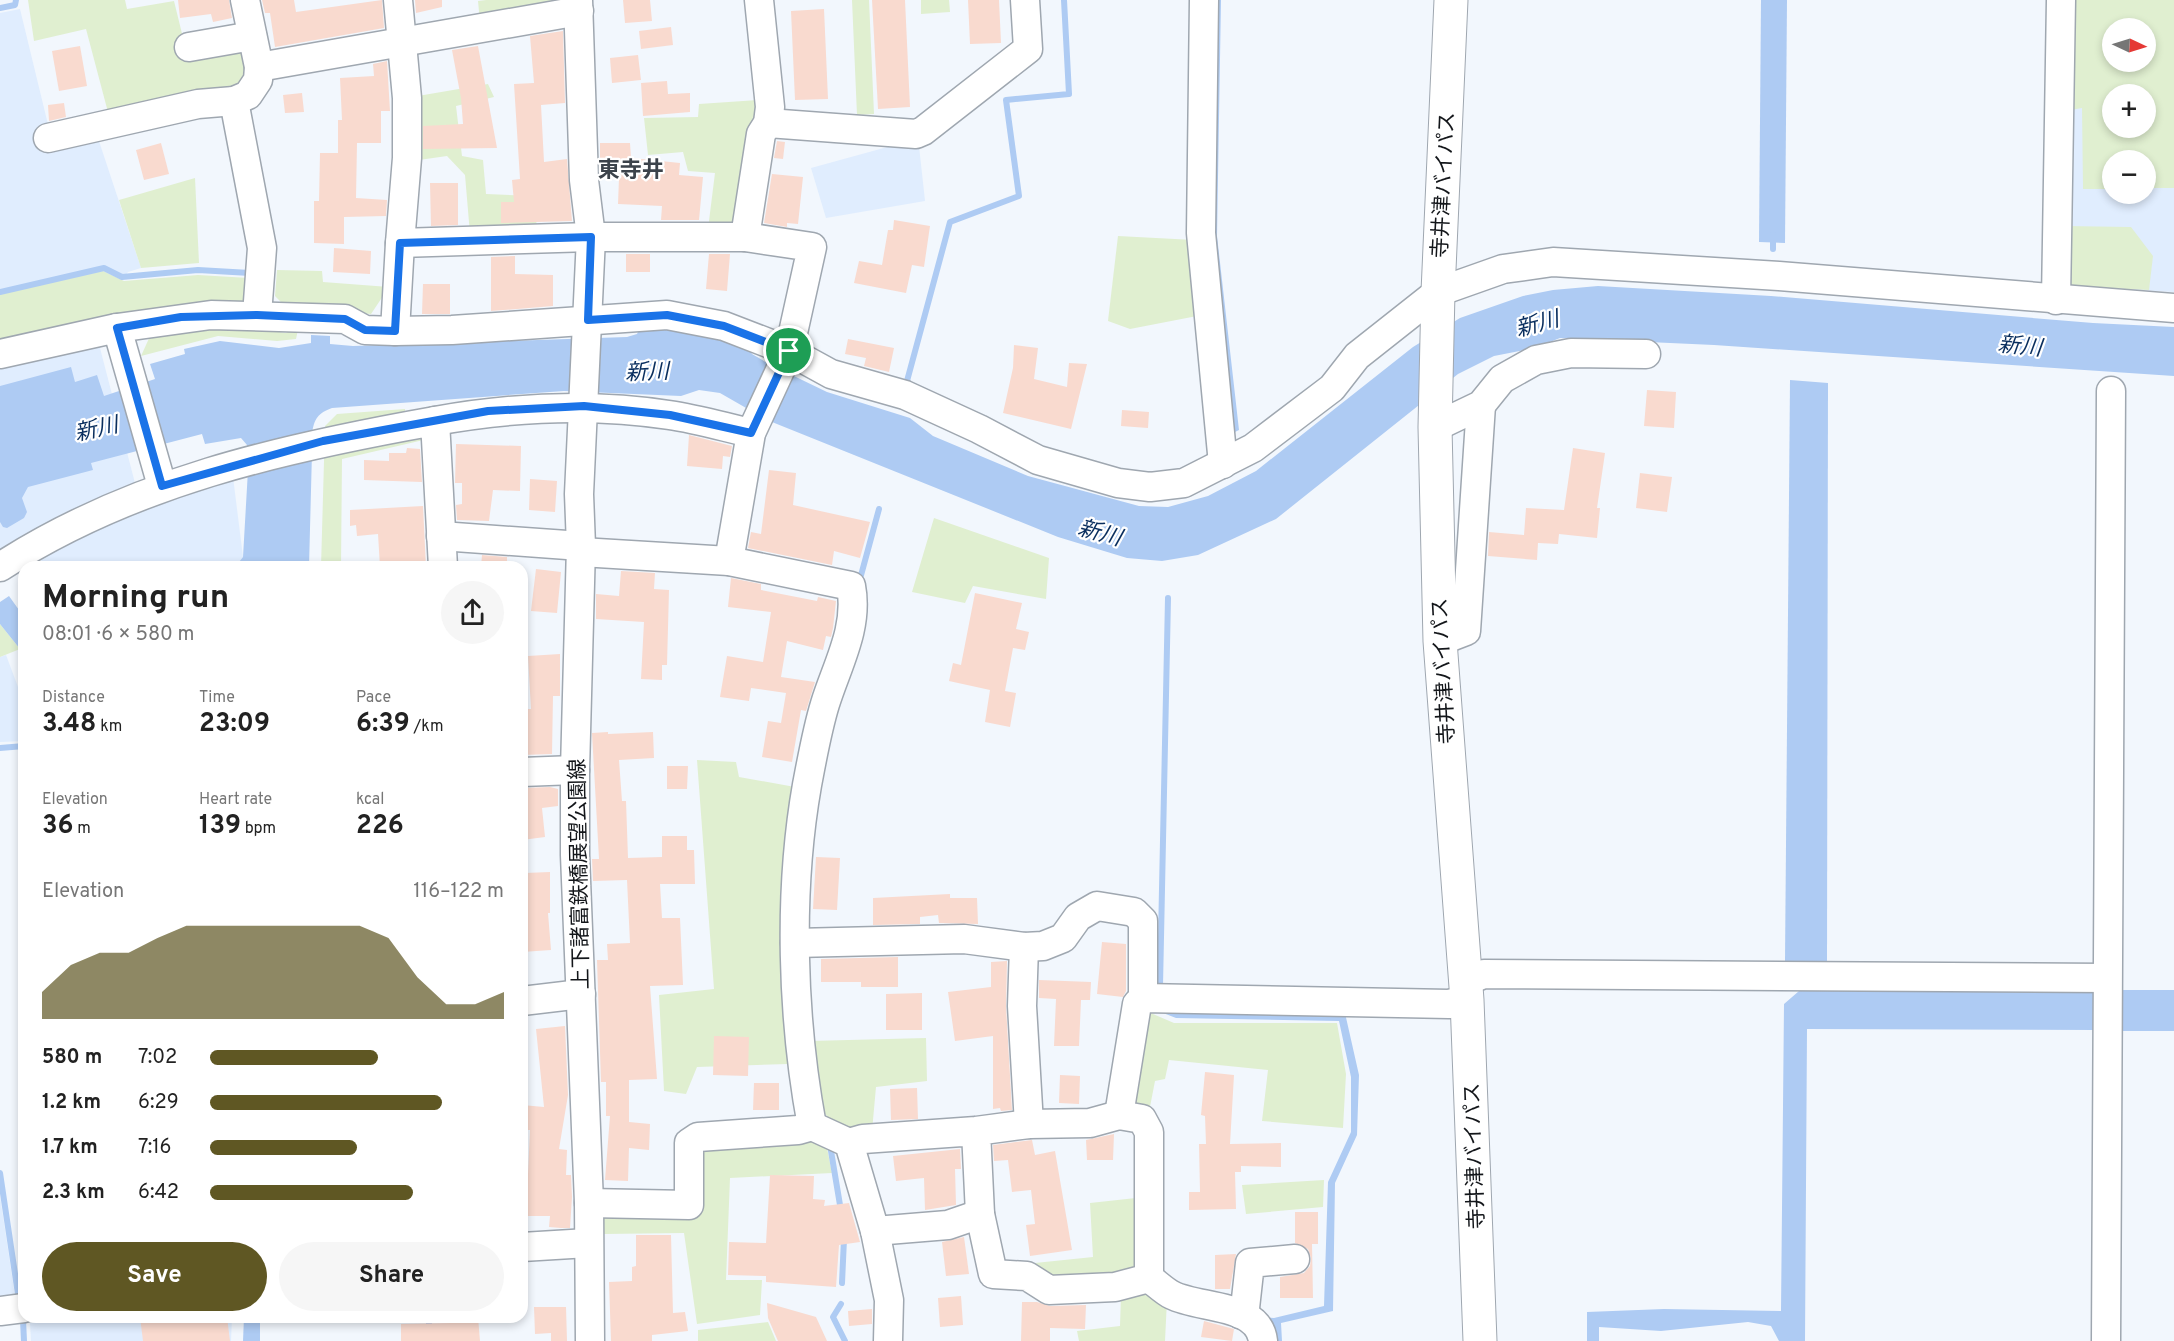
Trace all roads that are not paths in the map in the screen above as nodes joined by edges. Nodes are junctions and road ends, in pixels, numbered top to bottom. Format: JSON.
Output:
{"nodes":[{"id":1,"x":245,"y":0,"type":"edge"},
{"id":2,"x":398,"y":0,"type":"edge"},
{"id":3,"x":759,"y":0,"type":"edge"},
{"id":4,"x":1026,"y":0,"type":"edge"},
{"id":5,"x":1204,"y":0,"type":"edge"},
{"id":6,"x":1451,"y":0,"type":"edge"},
{"id":7,"x":2061,"y":0,"type":"edge"},
{"id":8,"x":579,"y":5,"type":"edge"},
{"id":9,"x":252,"y":36,"type":"junction"},
{"id":10,"x":401,"y":41,"type":"junction"},
{"id":11,"x":189,"y":47,"type":"dead end"},
{"id":12,"x":259,"y":67,"type":"junction"},
{"id":13,"x":234,"y":100,"type":"junction"},
{"id":14,"x":768,"y":123,"type":"junction"},
{"id":15,"x":48,"y":138,"type":"dead end"},
{"id":16,"x":591,"y":237,"type":"junction"},
{"id":17,"x":745,"y":237,"type":"junction"},
{"id":18,"x":400,"y":243,"type":"junction"},
{"id":19,"x":1438,"y":292,"type":"junction"},
{"id":20,"x":2056,"y":300,"type":"junction"},
{"id":21,"x":2174,"y":308,"type":"edge"},
{"id":22,"x":257,"y":315,"type":"junction"},
{"id":23,"x":588,"y":320,"type":"junction"},
{"id":24,"x":117,"y":328,"type":"junction"},
{"id":25,"x":395,"y":331,"type":"junction"},
{"id":26,"x":0,"y":354,"type":"edge"},
{"id":27,"x":788,"y":354,"type":"junction"},
{"id":28,"x":1646,"y":354,"type":"dead end"},
{"id":29,"x":2111,"y":391,"type":"dead end"},
{"id":30,"x":1481,"y":405,"type":"junction"},
{"id":31,"x":584,"y":406,"type":"junction"},
{"id":32,"x":435,"y":421,"type":"junction"},
{"id":33,"x":1436,"y":427,"type":"junction"},
{"id":34,"x":752,"y":429,"type":"junction"},
{"id":35,"x":1223,"y":464,"type":"junction"},
{"id":36,"x":162,"y":486,"type":"junction"},
{"id":37,"x":441,"y":536,"type":"junction"},
{"id":38,"x":581,"y":549,"type":"junction"},
{"id":39,"x":443,"y":561,"type":"edge"},
{"id":40,"x":729,"y":561,"type":"junction"},
{"id":41,"x":0,"y":567,"type":"edge"},
{"id":42,"x":1440,"y":641,"type":"junction"},
{"id":43,"x":575,"y":770,"type":"junction"},
{"id":44,"x":528,"y":772,"type":"edge"},
{"id":45,"x":795,"y":943,"type":"junction"},
{"id":46,"x":1024,"y":947,"type":"junction"},
{"id":47,"x":2107,"y":978,"type":"junction"},
{"id":48,"x":1467,"y":990,"type":"junction"},
{"id":49,"x":582,"y":994,"type":"junction"},
{"id":50,"x":1143,"y":998,"type":"junction"},
{"id":51,"x":528,"y":1000,"type":"edge"},
{"id":52,"x":1119,"y":1115,"type":"junction"},
{"id":53,"x":1029,"y":1124,"type":"junction"},
{"id":54,"x":812,"y":1126,"type":"junction"},
{"id":55,"x":976,"y":1131,"type":"junction"},
{"id":56,"x":849,"y":1143,"type":"junction"},
{"id":57,"x":589,"y":1203,"type":"junction"},
{"id":58,"x":980,"y":1214,"type":"junction"},
{"id":59,"x":875,"y":1231,"type":"junction"},
{"id":60,"x":588,"y":1243,"type":"junction"},
{"id":61,"x":528,"y":1247,"type":"edge"},
{"id":62,"x":1296,"y":1259,"type":"dead end"},
{"id":63,"x":1149,"y":1278,"type":"junction"},
{"id":64,"x":18,"y":1309,"type":"edge"},
{"id":65,"x":0,"y":1311,"type":"edge"},
{"id":66,"x":1255,"y":1327,"type":"edge"},
{"id":67,"x":590,"y":1341,"type":"edge"},
{"id":68,"x":888,"y":1341,"type":"edge"},
{"id":69,"x":1480,"y":1341,"type":"edge"},
{"id":70,"x":2106,"y":1341,"type":"edge"}],
"edges":[{"from":1,"to":9,"type":"street"},
{"from":2,"to":10,"type":"street"},
{"from":3,"to":14,"type":"street"},
{"from":4,"to":14,"type":"street"},
{"from":5,"to":35,"type":"street"},
{"from":6,"to":19,"type":"highway","name":"寺井津バイパス"},
{"from":7,"to":20,"type":"street"},
{"from":8,"to":10,"type":"street"},
{"from":8,"to":16,"type":"street"},
{"from":9,"to":11,"type":"street"},
{"from":9,"to":12,"type":"street"},
{"from":10,"to":12,"type":"street"},
{"from":10,"to":18,"type":"street"},
{"from":12,"to":13,"type":"street"},
{"from":13,"to":15,"type":"street"},
{"from":13,"to":22,"type":"street"},
{"from":14,"to":17,"type":"street"},
{"from":16,"to":17,"type":"street"},
{"from":16,"to":18,"type":"street"},
{"from":16,"to":23,"type":"street"},
{"from":17,"to":27,"type":"street"},
{"from":18,"to":25,"type":"street"},
{"from":19,"to":20,"type":"street"},
{"from":19,"to":33,"type":"highway","name":"寺井津バイパス"},
{"from":19,"to":35,"type":"street"},
{"from":20,"to":21,"type":"street"},
{"from":22,"to":24,"type":"street"},
{"from":22,"to":25,"type":"street"},
{"from":23,"to":25,"type":"street"},
{"from":23,"to":27,"type":"street"},
{"from":23,"to":31,"type":"street","name":"上下諸富鉄橋展望公園線"},
{"from":24,"to":26,"type":"street"},
{"from":24,"to":36,"type":"street"},
{"from":27,"to":34,"type":"street"},
{"from":27,"to":35,"type":"street"},
{"from":28,"to":30,"type":"street"},
{"from":29,"to":47,"type":"street"},
{"from":30,"to":33,"type":"street"},
{"from":30,"to":42,"type":"street"},
{"from":31,"to":32,"type":"street"},
{"from":31,"to":34,"type":"street"},
{"from":31,"to":38,"type":"street","name":"上下諸富鉄橋展望公園線"},
{"from":32,"to":36,"type":"street"},
{"from":32,"to":37,"type":"street"},
{"from":33,"to":42,"type":"highway","name":"寺井津バイパス"},
{"from":34,"to":40,"type":"street"},
{"from":36,"to":41,"type":"street"},
{"from":37,"to":38,"type":"street"},
{"from":37,"to":39,"type":"street"},
{"from":38,"to":40,"type":"street"},
{"from":38,"to":43,"type":"street","name":"上下諸富鉄橋展望公園線"},
{"from":40,"to":45,"type":"street"},
{"from":42,"to":48,"type":"highway","name":"寺井津バイパス"},
{"from":43,"to":44,"type":"street"},
{"from":43,"to":49,"type":"street","name":"上下諸富鉄橋展望公園線"},
{"from":45,"to":46,"type":"street"},
{"from":45,"to":54,"type":"street"},
{"from":46,"to":50,"type":"street"},
{"from":46,"to":53,"type":"street"},
{"from":47,"to":48,"type":"street"},
{"from":47,"to":70,"type":"street"},
{"from":48,"to":50,"type":"street"},
{"from":48,"to":69,"type":"highway","name":"寺井津バイパス"},
{"from":49,"to":51,"type":"street"},
{"from":49,"to":57,"type":"street","name":"上下諸富鉄橋展望公園線"},
{"from":50,"to":52,"type":"street"},
{"from":52,"to":53,"type":"street"},
{"from":52,"to":63,"type":"street"},
{"from":53,"to":55,"type":"street"},
{"from":54,"to":56,"type":"street"},
{"from":54,"to":57,"type":"street"},
{"from":55,"to":56,"type":"street"},
{"from":55,"to":58,"type":"street"},
{"from":56,"to":59,"type":"street"},
{"from":57,"to":60,"type":"street","name":"上下諸富鉄橋展望公園線"},
{"from":58,"to":59,"type":"street"},
{"from":58,"to":63,"type":"street"},
{"from":59,"to":68,"type":"street"},
{"from":60,"to":61,"type":"street"},
{"from":60,"to":67,"type":"street","name":"上下諸富鉄橋展望公園線"},
{"from":62,"to":66,"type":"street"},
{"from":63,"to":66,"type":"street"},
{"from":64,"to":65,"type":"street"}]}
